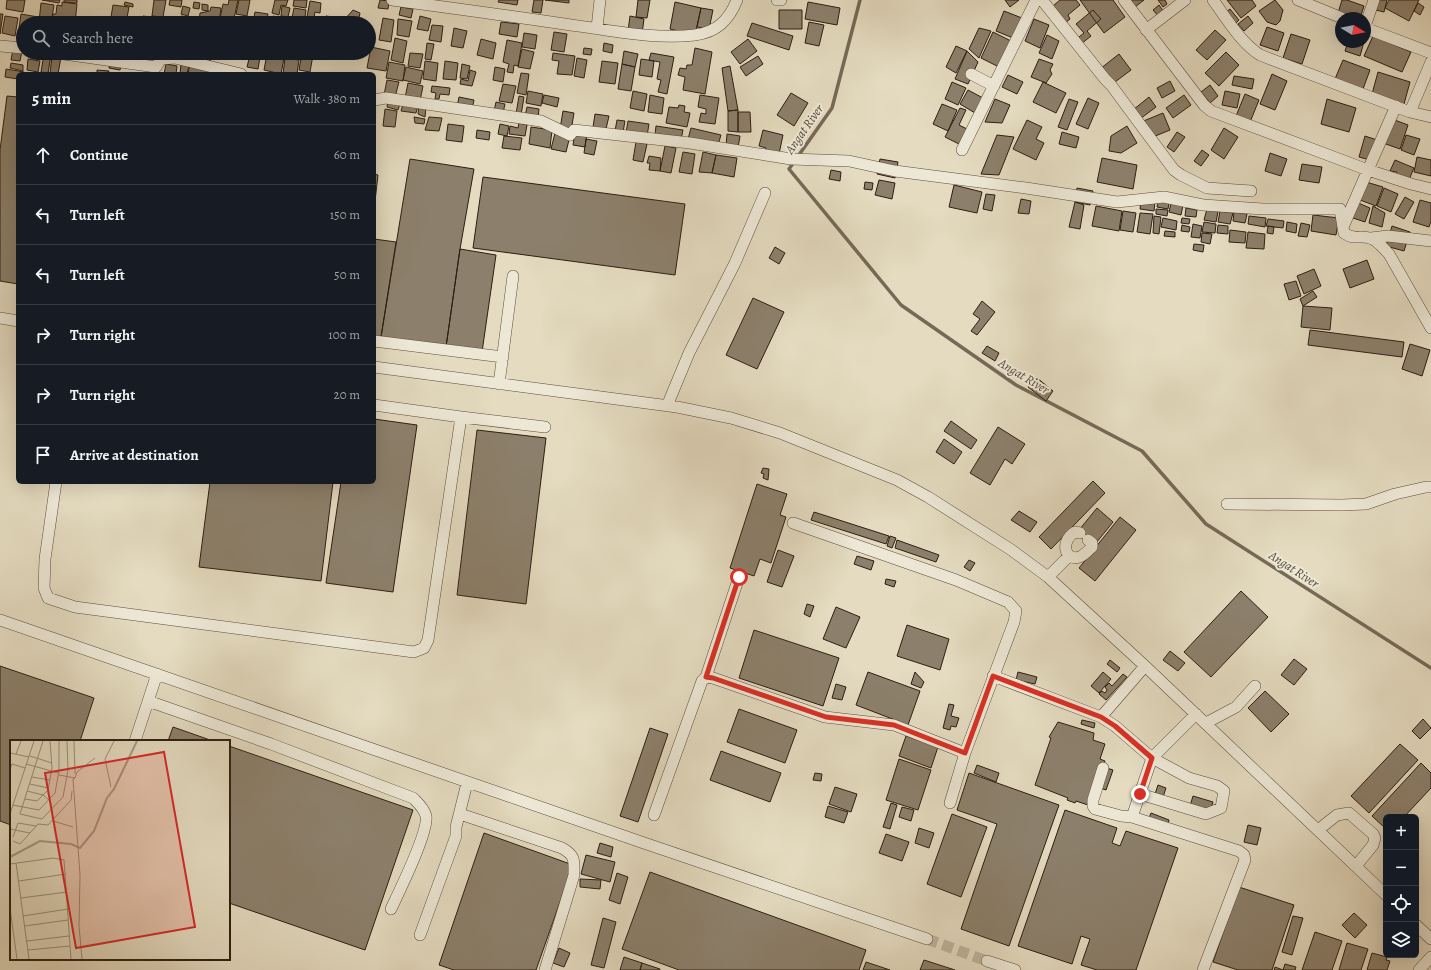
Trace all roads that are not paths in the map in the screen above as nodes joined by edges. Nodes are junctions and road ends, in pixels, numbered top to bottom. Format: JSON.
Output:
{"nodes":[{"id":1,"x":392,"y":0,"type":"edge"},
{"id":2,"x":600,"y":0,"type":"edge"},
{"id":3,"x":737,"y":0,"type":"edge"},
{"id":4,"x":777,"y":0,"type":"edge"},
{"id":5,"x":781,"y":0,"type":"edge"},
{"id":6,"x":1036,"y":0,"type":"edge"},
{"id":7,"x":1042,"y":0,"type":"edge"},
{"id":8,"x":1124,"y":0,"type":"edge"},
{"id":9,"x":1185,"y":0,"type":"edge"},
{"id":10,"x":1213,"y":0,"type":"edge"},
{"id":11,"x":1374,"y":0,"type":"edge"},
{"id":12,"x":1303,"y":1,"type":"edge"},
{"id":13,"x":459,"y":4,"type":"edge"},
{"id":14,"x":1370,"y":12,"type":"edge"},
{"id":15,"x":1335,"y":15,"type":"edge"},
{"id":16,"x":597,"y":28,"type":"junction"},
{"id":17,"x":1371,"y":29,"type":"edge"},
{"id":18,"x":1146,"y":30,"type":"junction"},
{"id":19,"x":0,"y":46,"type":"edge"},
{"id":20,"x":16,"y":47,"type":"edge"},
{"id":21,"x":1431,"y":53,"type":"edge"},
{"id":22,"x":106,"y":60,"type":"edge"},
{"id":23,"x":160,"y":60,"type":"edge"},
{"id":24,"x":183,"y":60,"type":"edge"},
{"id":25,"x":1431,"y":62,"type":"edge"},
{"id":26,"x":233,"y":72,"type":"edge"},
{"id":27,"x":972,"y":74,"type":"dead end"},
{"id":28,"x":994,"y":86,"type":"junction"},
{"id":29,"x":376,"y":100,"type":"edge"},
{"id":30,"x":1396,"y":106,"type":"junction"},
{"id":31,"x":1410,"y":112,"type":"junction"},
{"id":32,"x":1431,"y":117,"type":"edge"},
{"id":33,"x":962,"y":150,"type":"dead end"},
{"id":34,"x":1368,"y":170,"type":"junction"},
{"id":35,"x":1431,"y":188,"type":"edge"},
{"id":36,"x":1251,"y":191,"type":"dead end"},
{"id":37,"x":765,"y":193,"type":"dead end"},
{"id":38,"x":1344,"y":233,"type":"junction"},
{"id":39,"x":1371,"y":238,"type":"junction"},
{"id":40,"x":1431,"y":241,"type":"edge"},
{"id":41,"x":513,"y":276,"type":"dead end"},
{"id":42,"x":0,"y":318,"type":"edge"},
{"id":43,"x":16,"y":321,"type":"edge"},
{"id":44,"x":1431,"y":328,"type":"edge"},
{"id":45,"x":376,"y":340,"type":"edge"},
{"id":46,"x":503,"y":357,"type":"junction"},
{"id":47,"x":376,"y":367,"type":"edge"},
{"id":48,"x":499,"y":384,"type":"junction"},
{"id":49,"x":376,"y":404,"type":"edge"},
{"id":50,"x":667,"y":406,"type":"junction"},
{"id":51,"x":461,"y":417,"type":"junction"},
{"id":52,"x":545,"y":427,"type":"dead end"},
{"id":53,"x":56,"y":484,"type":"edge"},
{"id":54,"x":1431,"y":487,"type":"edge"},
{"id":55,"x":1227,"y":504,"type":"dead end"},
{"id":56,"x":793,"y":523,"type":"dead end"},
{"id":57,"x":1069,"y":556,"type":"junction"},
{"id":58,"x":739,"y":577,"type":"dead end"},
{"id":59,"x":1048,"y":577,"type":"junction"},
{"id":60,"x":0,"y":620,"type":"edge"},
{"id":61,"x":1145,"y":666,"type":"junction"},
{"id":62,"x":157,"y":674,"type":"junction"},
{"id":63,"x":993,"y":676,"type":"junction"},
{"id":64,"x":706,"y":677,"type":"junction"},
{"id":65,"x":1256,"y":686,"type":"dead end"},
{"id":66,"x":148,"y":702,"type":"junction"},
{"id":67,"x":1196,"y":714,"type":"junction"},
{"id":68,"x":1101,"y":717,"type":"junction"},
{"id":69,"x":1206,"y":723,"type":"junction"},
{"id":70,"x":135,"y":740,"type":"edge"},
{"id":71,"x":965,"y":753,"type":"junction"},
{"id":72,"x":1152,"y":758,"type":"junction"},
{"id":73,"x":1102,"y":768,"type":"dead end"},
{"id":74,"x":467,"y":783,"type":"junction"},
{"id":75,"x":1140,"y":794,"type":"junction"},
{"id":76,"x":950,"y":804,"type":"dead end"},
{"id":77,"x":460,"y":814,"type":"junction"},
{"id":78,"x":654,"y":815,"type":"dead end"},
{"id":79,"x":1132,"y":817,"type":"junction"},
{"id":80,"x":1318,"y":830,"type":"junction"},
{"id":81,"x":1356,"y":866,"type":"junction"},
{"id":82,"x":1383,"y":892,"type":"edge"},
{"id":83,"x":391,"y":909,"type":"dead end"},
{"id":84,"x":1419,"y":928,"type":"edge"},
{"id":85,"x":420,"y":935,"type":"dead end"},
{"id":86,"x":927,"y":939,"type":"tunnel mouth"},
{"id":87,"x":1431,"y":939,"type":"edge"},
{"id":88,"x":1431,"y":957,"type":"edge"},
{"id":89,"x":987,"y":961,"type":"tunnel mouth"},
{"id":90,"x":545,"y":970,"type":"edge"},
{"id":91,"x":1015,"y":970,"type":"edge"},
{"id":92,"x":1203,"y":970,"type":"edge"},
{"id":93,"x":1419,"y":970,"type":"edge"}],
"edges":[{"from":1,"to":13,"type":"street"},
{"from":2,"to":16,"type":"street"},
{"from":3,"to":16,"type":"street"},
{"from":4,"to":5,"type":"street"},
{"from":6,"to":28,"type":"street"},
{"from":7,"to":36,"type":"street"},
{"from":8,"to":18,"type":"street"},
{"from":9,"to":18,"type":"street"},
{"from":10,"to":30,"type":"street"},
{"from":11,"to":14,"type":"street"},
{"from":12,"to":15,"type":"street"},
{"from":13,"to":16,"type":"street"},
{"from":17,"to":21,"type":"street"},
{"from":18,"to":34,"type":"street"},
{"from":19,"to":20,"type":"street"},
{"from":22,"to":23,"type":"street"},
{"from":24,"to":26,"type":"street"},
{"from":25,"to":31,"type":"street"},
{"from":27,"to":28,"type":"street"},
{"from":28,"to":33,"type":"street"},
{"from":29,"to":38,"type":"street"},
{"from":30,"to":31,"type":"street"},
{"from":30,"to":34,"type":"street"},
{"from":31,"to":32,"type":"street"},
{"from":34,"to":35,"type":"street"},
{"from":34,"to":38,"type":"street"},
{"from":37,"to":50,"type":"street"},
{"from":38,"to":39,"type":"street"},
{"from":39,"to":40,"type":"street"},
{"from":39,"to":44,"type":"street"},
{"from":41,"to":46,"type":"street"},
{"from":42,"to":43,"type":"street"},
{"from":45,"to":46,"type":"street"},
{"from":46,"to":48,"type":"street"},
{"from":47,"to":48,"type":"street"},
{"from":48,"to":50,"type":"street"},
{"from":49,"to":51,"type":"street"},
{"from":50,"to":59,"type":"street"},
{"from":51,"to":52,"type":"street"},
{"from":51,"to":53,"type":"street"},
{"from":54,"to":55,"type":"street"},
{"from":56,"to":63,"type":"street"},
{"from":57,"to":57,"type":"street"},
{"from":57,"to":59,"type":"street"},
{"from":58,"to":64,"type":"street"},
{"from":59,"to":61,"type":"street"},
{"from":60,"to":62,"type":"street"},
{"from":61,"to":67,"type":"street"},
{"from":61,"to":68,"type":"street"},
{"from":62,"to":66,"type":"street"},
{"from":62,"to":74,"type":"street"},
{"from":63,"to":68,"type":"street"},
{"from":63,"to":71,"type":"street"},
{"from":64,"to":71,"type":"street"},
{"from":64,"to":78,"type":"street"},
{"from":65,"to":69,"type":"street"},
{"from":66,"to":70,"type":"street"},
{"from":66,"to":83,"type":"street"},
{"from":67,"to":69,"type":"street"},
{"from":67,"to":72,"type":"street"},
{"from":68,"to":72,"type":"street"},
{"from":69,"to":80,"type":"street"},
{"from":71,"to":76,"type":"street"},
{"from":72,"to":75,"type":"street"},
{"from":72,"to":75,"type":"street"},
{"from":73,"to":79,"type":"street"},
{"from":74,"to":77,"type":"street"},
{"from":74,"to":86,"type":"street"},
{"from":75,"to":79,"type":"street"},
{"from":77,"to":85,"type":"street"},
{"from":77,"to":90,"type":"street"},
{"from":79,"to":92,"type":"street"},
{"from":80,"to":81,"type":"street"},
{"from":80,"to":81,"type":"street"},
{"from":81,"to":82,"type":"street"},
{"from":84,"to":87,"type":"street"},
{"from":88,"to":93,"type":"street"},
{"from":89,"to":91,"type":"street"}]}
